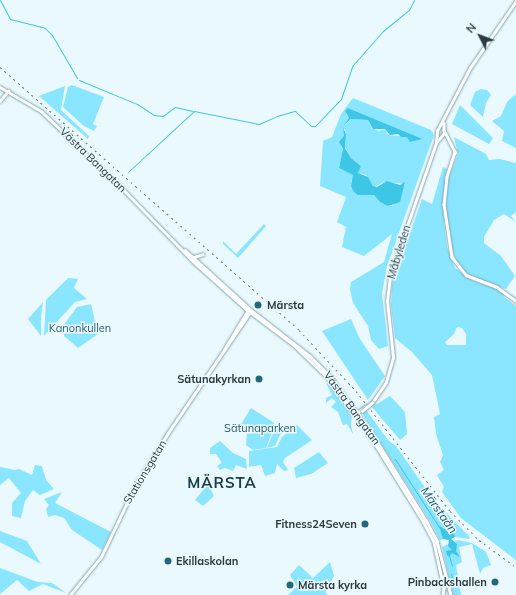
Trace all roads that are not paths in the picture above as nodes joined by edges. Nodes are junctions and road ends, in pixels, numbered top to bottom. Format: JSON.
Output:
{"nodes":[{"id":1,"x":516,"y":1,"type":"edge"},
{"id":2,"x":0,"y":88,"type":"edge"},
{"id":3,"x":8,"y":91,"type":"junction"},
{"id":4,"x":0,"y":101,"type":"edge"},
{"id":5,"x":444,"y":120,"type":"junction"},
{"id":6,"x":439,"y":128,"type":"junction"},
{"id":7,"x":444,"y":131,"type":"junction"},
{"id":8,"x":437,"y":134,"type":"junction"},
{"id":9,"x":442,"y":136,"type":"junction"},
{"id":10,"x":450,"y":139,"type":"junction"},
{"id":11,"x":436,"y":143,"type":"junction"},
{"id":12,"x":192,"y":258,"type":"junction"},
{"id":13,"x":201,"y":262,"type":"junction"},
{"id":14,"x":204,"y":271,"type":"junction"},
{"id":15,"x":516,"y":300,"type":"edge"},
{"id":16,"x":250,"y":310,"type":"junction"},
{"id":17,"x":372,"y":402,"type":"junction"},
{"id":18,"x":354,"y":408,"type":"junction"},
{"id":19,"x":361,"y":410,"type":"junction"},
{"id":20,"x":357,"y":415,"type":"junction"},
{"id":21,"x":445,"y":591,"type":"junction"},
{"id":22,"x":450,"y":591,"type":"junction"},
{"id":23,"x":70,"y":595,"type":"edge"},
{"id":24,"x":443,"y":595,"type":"edge"},
{"id":25,"x":451,"y":595,"type":"edge"}],
"edges":[{"from":1,"to":5,"type":"street","name":"Måbyleden"},
{"from":2,"to":3,"type":"street","name":"Västra Bangatan"},
{"from":3,"to":4,"type":"street"},
{"from":3,"to":12,"type":"street","name":"Västra Bangatan"},
{"from":5,"to":6,"type":"street","name":"Måbyleden"},
{"from":5,"to":7,"type":"street","name":"Måbyleden"},
{"from":6,"to":7,"type":"street"},
{"from":6,"to":8,"type":"street","name":"Måbyleden"},
{"from":7,"to":9,"type":"street","name":"Måbyleden"},
{"from":7,"to":10,"type":"street"},
{"from":8,"to":9,"type":"street"},
{"from":8,"to":11,"type":"street","name":"Måbyleden"},
{"from":9,"to":10,"type":"street"},
{"from":9,"to":11,"type":"street","name":"Måbyleden"},
{"from":10,"to":15,"type":"street"},
{"from":11,"to":17,"type":"street","name":"Måbyleden"},
{"from":12,"to":13,"type":"street","name":"Västra Bangatan"},
{"from":12,"to":13,"type":"street"},
{"from":12,"to":14,"type":"street","name":"Västra Bangatan"},
{"from":13,"to":14,"type":"street","name":"Västra Bangatan"},
{"from":13,"to":16,"type":"street","name":"Västra Bangatan"},
{"from":14,"to":16,"type":"street","name":"Västra Bangatan"},
{"from":16,"to":18,"type":"street","name":"Västra Bangatan"},
{"from":16,"to":20,"type":"street","name":"Västra Bangatan"},
{"from":16,"to":23,"type":"street","name":"Stationsgatan"},
{"from":17,"to":19,"type":"street","name":"Måbyleden","bridge":true},
{"from":17,"to":19,"type":"street","name":"Måbyleden","bridge":true},
{"from":18,"to":19,"type":"street"},
{"from":18,"to":20,"type":"street","name":"Västra Bangatan"},
{"from":19,"to":20,"type":"street","name":"Måbyleden"},
{"from":20,"to":21,"type":"street","name":"Västra Bangatan"},
{"from":20,"to":22,"type":"street","name":"Västra Bangatan"},
{"from":21,"to":22,"type":"street"},
{"from":21,"to":24,"type":"street"},
{"from":22,"to":25,"type":"street","name":"Västra Bangatan"}]}
